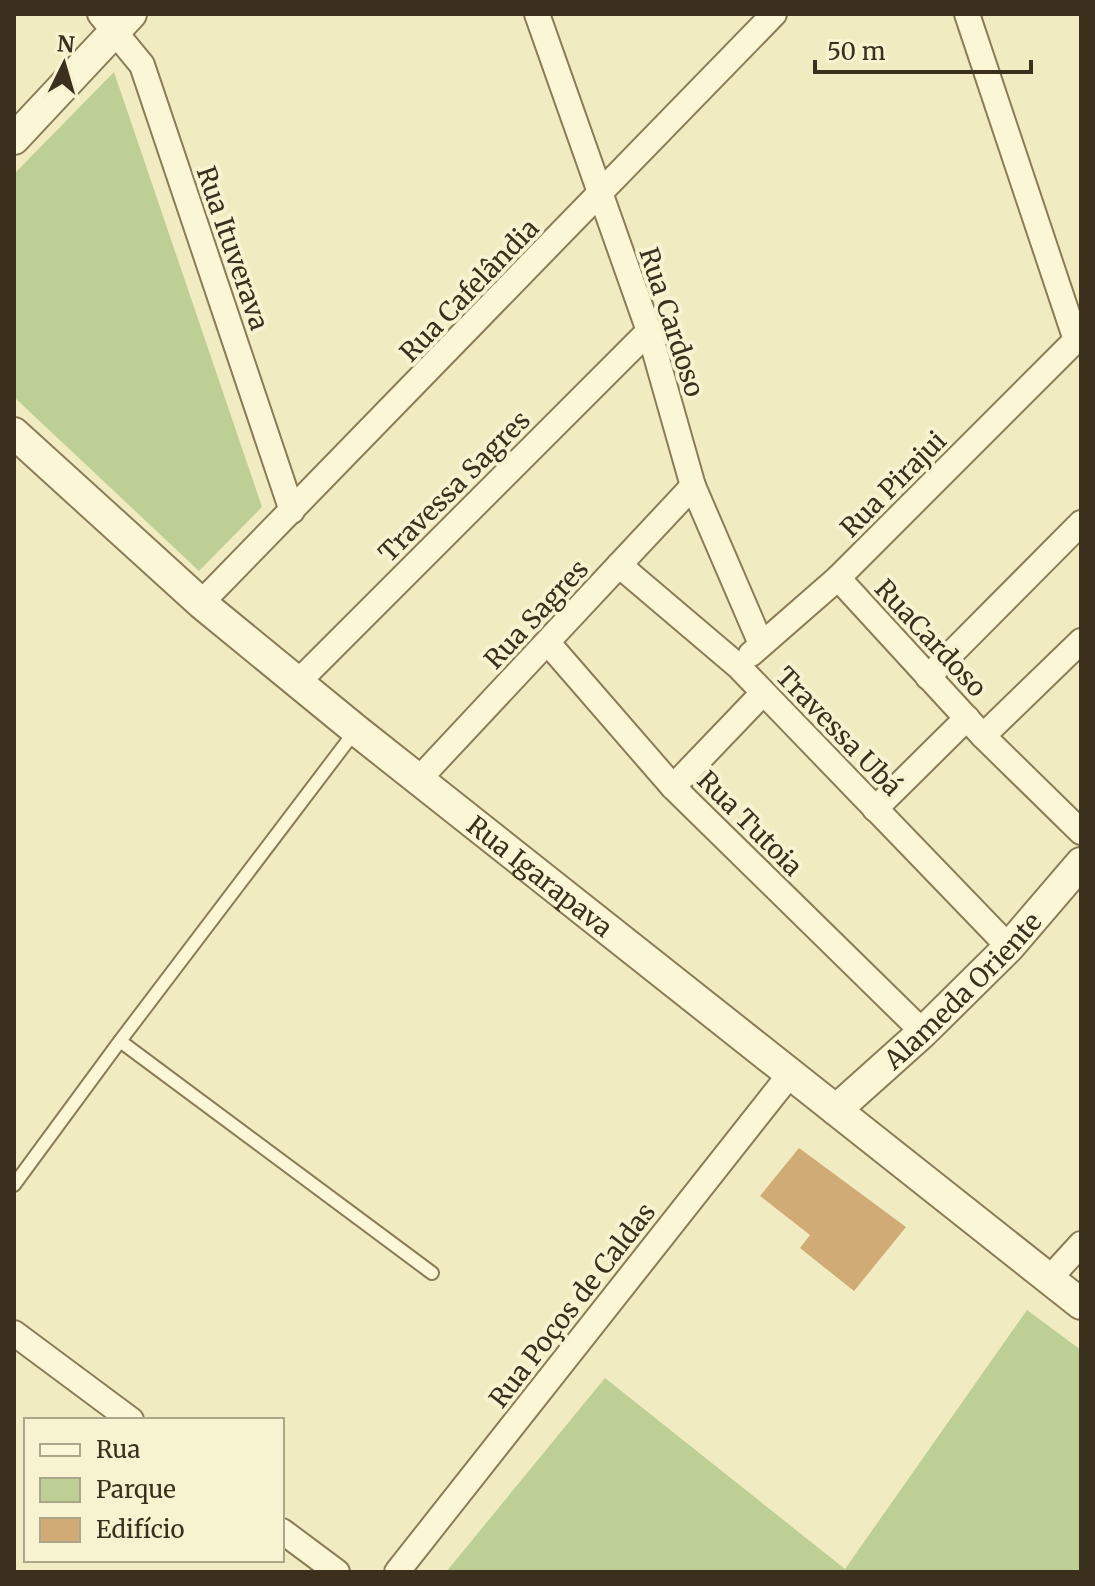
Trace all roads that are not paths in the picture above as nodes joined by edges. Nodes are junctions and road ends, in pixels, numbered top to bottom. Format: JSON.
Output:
{"nodes":[{"id":1,"x":537,"y":14,"type":"edge"},
{"id":2,"x":774,"y":14,"type":"edge"},
{"id":3,"x":967,"y":14,"type":"edge"},
{"id":4,"x":115,"y":19,"type":"edge"},
{"id":5,"x":14,"y":139,"type":"edge"},
{"id":6,"x":600,"y":195,"type":"junction"},
{"id":7,"x":649,"y":331,"type":"junction"},
{"id":8,"x":1078,"y":338,"type":"edge"},
{"id":9,"x":14,"y":433,"type":"edge"},
{"id":10,"x":693,"y":486,"type":"junction"},
{"id":11,"x":292,"y":511,"type":"junction"},
{"id":12,"x":1081,"y":523,"type":"edge"},
{"id":13,"x":619,"y":565,"type":"junction"},
{"id":14,"x":838,"y":578,"type":"junction"},
{"id":15,"x":201,"y":603,"type":"junction"},
{"id":16,"x":1081,"y":641,"type":"edge"},
{"id":17,"x":548,"y":643,"type":"junction"},
{"id":18,"x":761,"y":644,"type":"junction"},
{"id":19,"x":738,"y":666,"type":"junction"},
{"id":20,"x":928,"y":677,"type":"junction"},
{"id":21,"x":299,"y":681,"type":"junction"},
{"id":22,"x":763,"y":693,"type":"junction"},
{"id":23,"x":975,"y":727,"type":"junction"},
{"id":24,"x":356,"y":730,"type":"junction"},
{"id":25,"x":419,"y":779,"type":"junction"},
{"id":26,"x":673,"y":787,"type":"junction"},
{"id":27,"x":875,"y":809,"type":"junction"},
{"id":28,"x":1081,"y":832,"type":"edge"},
{"id":29,"x":1081,"y":863,"type":"edge"},
{"id":30,"x":1009,"y":947,"type":"junction"},
{"id":31,"x":923,"y":1032,"type":"junction"},
{"id":32,"x":120,"y":1041,"type":"junction"},
{"id":33,"x":791,"y":1073,"type":"junction"},
{"id":34,"x":836,"y":1110,"type":"junction"},
{"id":35,"x":14,"y":1185,"type":"edge"},
{"id":36,"x":1081,"y":1244,"type":"edge"},
{"id":37,"x":432,"y":1273,"type":"dead end"},
{"id":38,"x":1049,"y":1279,"type":"junction"},
{"id":39,"x":1081,"y":1304,"type":"edge"},
{"id":40,"x":14,"y":1333,"type":"edge"},
{"id":41,"x":128,"y":1418,"type":"edge"},
{"id":42,"x":284,"y":1532,"type":"edge"},
{"id":43,"x":337,"y":1572,"type":"edge"},
{"id":44,"x":397,"y":1572,"type":"edge"}],
"edges":[{"from":1,"to":6,"type":"street","name":"Rua Cardoso"},
{"from":2,"to":6,"type":"street","name":"Rua Cafelândia"},
{"from":3,"to":8,"type":"street"},
{"from":4,"to":5,"type":"street"},
{"from":4,"to":11,"type":"street","name":"Rua Ituverava"},
{"from":6,"to":7,"type":"street","name":"Rua Cardoso"},
{"from":6,"to":11,"type":"street","name":"Rua Cafelândia"},
{"from":7,"to":10,"type":"street","name":"Rua Cardoso"},
{"from":7,"to":21,"type":"street","name":"Travessa Sagres"},
{"from":8,"to":14,"type":"street","name":"Rua Pirajui"},
{"from":9,"to":15,"type":"street","name":"Rua Igarapava"},
{"from":10,"to":13,"type":"street","name":"Rua Sagres"},
{"from":10,"to":18,"type":"street","name":"Rua Cardoso"},
{"from":11,"to":15,"type":"street","name":"Rua Cafelândia"},
{"from":12,"to":20,"type":"street"},
{"from":13,"to":17,"type":"street","name":"Rua Sagres"},
{"from":13,"to":19,"type":"street","name":"Travessa Ubá"},
{"from":14,"to":18,"type":"street","name":"Rua Pirajui"},
{"from":14,"to":20,"type":"street","name":"RuaCardoso"},
{"from":15,"to":21,"type":"street","name":"Rua Igarapava"},
{"from":16,"to":23,"type":"street"},
{"from":17,"to":25,"type":"street","name":"Rua Sagres"},
{"from":17,"to":26,"type":"street","name":"Rua Tutoia"},
{"from":18,"to":19,"type":"street","name":"Rua Pirajui"},
{"from":19,"to":22,"type":"street","name":"Travessa Ubá"},
{"from":20,"to":23,"type":"street","name":"RuaCardoso"},
{"from":21,"to":24,"type":"street","name":"Rua Igarapava"},
{"from":22,"to":26,"type":"street"},
{"from":22,"to":27,"type":"street","name":"Travessa Ubá"},
{"from":23,"to":27,"type":"street"},
{"from":23,"to":28,"type":"street","name":"RuaCardoso"},
{"from":24,"to":25,"type":"street","name":"Rua Igarapava"},
{"from":24,"to":32,"type":"lane"},
{"from":25,"to":33,"type":"street","name":"Rua Igarapava"},
{"from":26,"to":31,"type":"street","name":"Rua Tutoia"},
{"from":27,"to":30,"type":"street","name":"Travessa Ubá"},
{"from":29,"to":30,"type":"street","name":"Alameda Oriente"},
{"from":30,"to":31,"type":"street","name":"Alameda Oriente"},
{"from":31,"to":34,"type":"street","name":"Alameda Oriente"},
{"from":32,"to":35,"type":"lane"},
{"from":32,"to":37,"type":"lane"},
{"from":33,"to":34,"type":"street","name":"Rua Igarapava"},
{"from":33,"to":44,"type":"street","name":"Rua Poços de Caldas"},
{"from":34,"to":38,"type":"street","name":"Rua Igarapava"},
{"from":36,"to":38,"type":"street"},
{"from":38,"to":39,"type":"street","name":"Rua Igarapava"},
{"from":40,"to":41,"type":"street"},
{"from":42,"to":43,"type":"street"}]}
